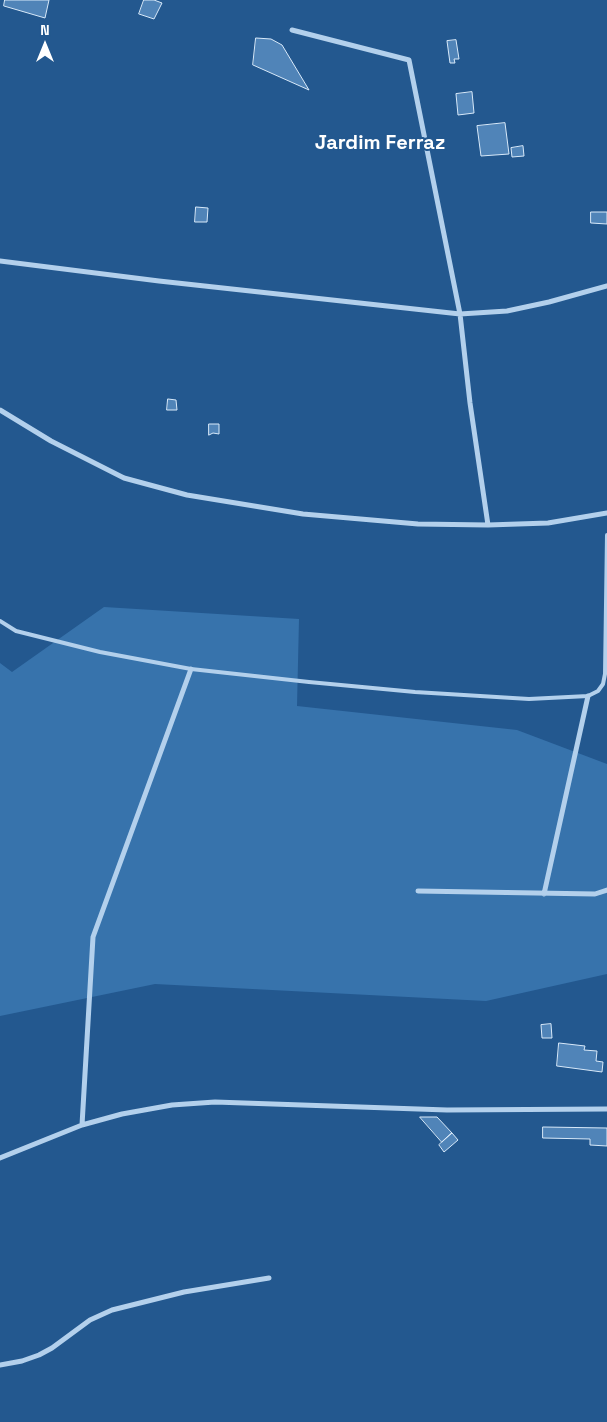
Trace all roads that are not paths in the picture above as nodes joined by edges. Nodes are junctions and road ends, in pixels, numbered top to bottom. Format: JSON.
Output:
{"nodes":[{"id":1,"x":292,"y":30,"type":"dead end"},
{"id":2,"x":0,"y":261,"type":"edge"},
{"id":3,"x":607,"y":286,"type":"edge"},
{"id":4,"x":460,"y":314,"type":"junction"},
{"id":5,"x":0,"y":410,"type":"edge"},
{"id":6,"x":607,"y":513,"type":"edge"},
{"id":7,"x":488,"y":525,"type":"junction"},
{"id":8,"x":607,"y":535,"type":"edge"},
{"id":9,"x":0,"y":621,"type":"edge"},
{"id":10,"x":191,"y":669,"type":"junction"},
{"id":11,"x":588,"y":696,"type":"junction"},
{"id":12,"x":607,"y":890,"type":"edge"},
{"id":13,"x":418,"y":891,"type":"dead end"},
{"id":14,"x":544,"y":894,"type":"junction"},
{"id":15,"x":607,"y":1108,"type":"edge"},
{"id":16,"x":82,"y":1125,"type":"junction"},
{"id":17,"x":0,"y":1158,"type":"edge"},
{"id":18,"x":269,"y":1278,"type":"dead end"},
{"id":19,"x":0,"y":1365,"type":"edge"}],
"edges":[{"from":1,"to":4,"type":"street"},
{"from":2,"to":4,"type":"street"},
{"from":3,"to":4,"type":"street"},
{"from":4,"to":7,"type":"street"},
{"from":5,"to":7,"type":"street"},
{"from":6,"to":7,"type":"street"},
{"from":8,"to":11,"type":"lane"},
{"from":9,"to":10,"type":"lane"},
{"from":10,"to":11,"type":"lane"},
{"from":10,"to":16,"type":"street"},
{"from":11,"to":14,"type":"street"},
{"from":12,"to":14,"type":"street"},
{"from":13,"to":14,"type":"street"},
{"from":15,"to":16,"type":"street"},
{"from":16,"to":17,"type":"street"},
{"from":18,"to":19,"type":"street"}]}
